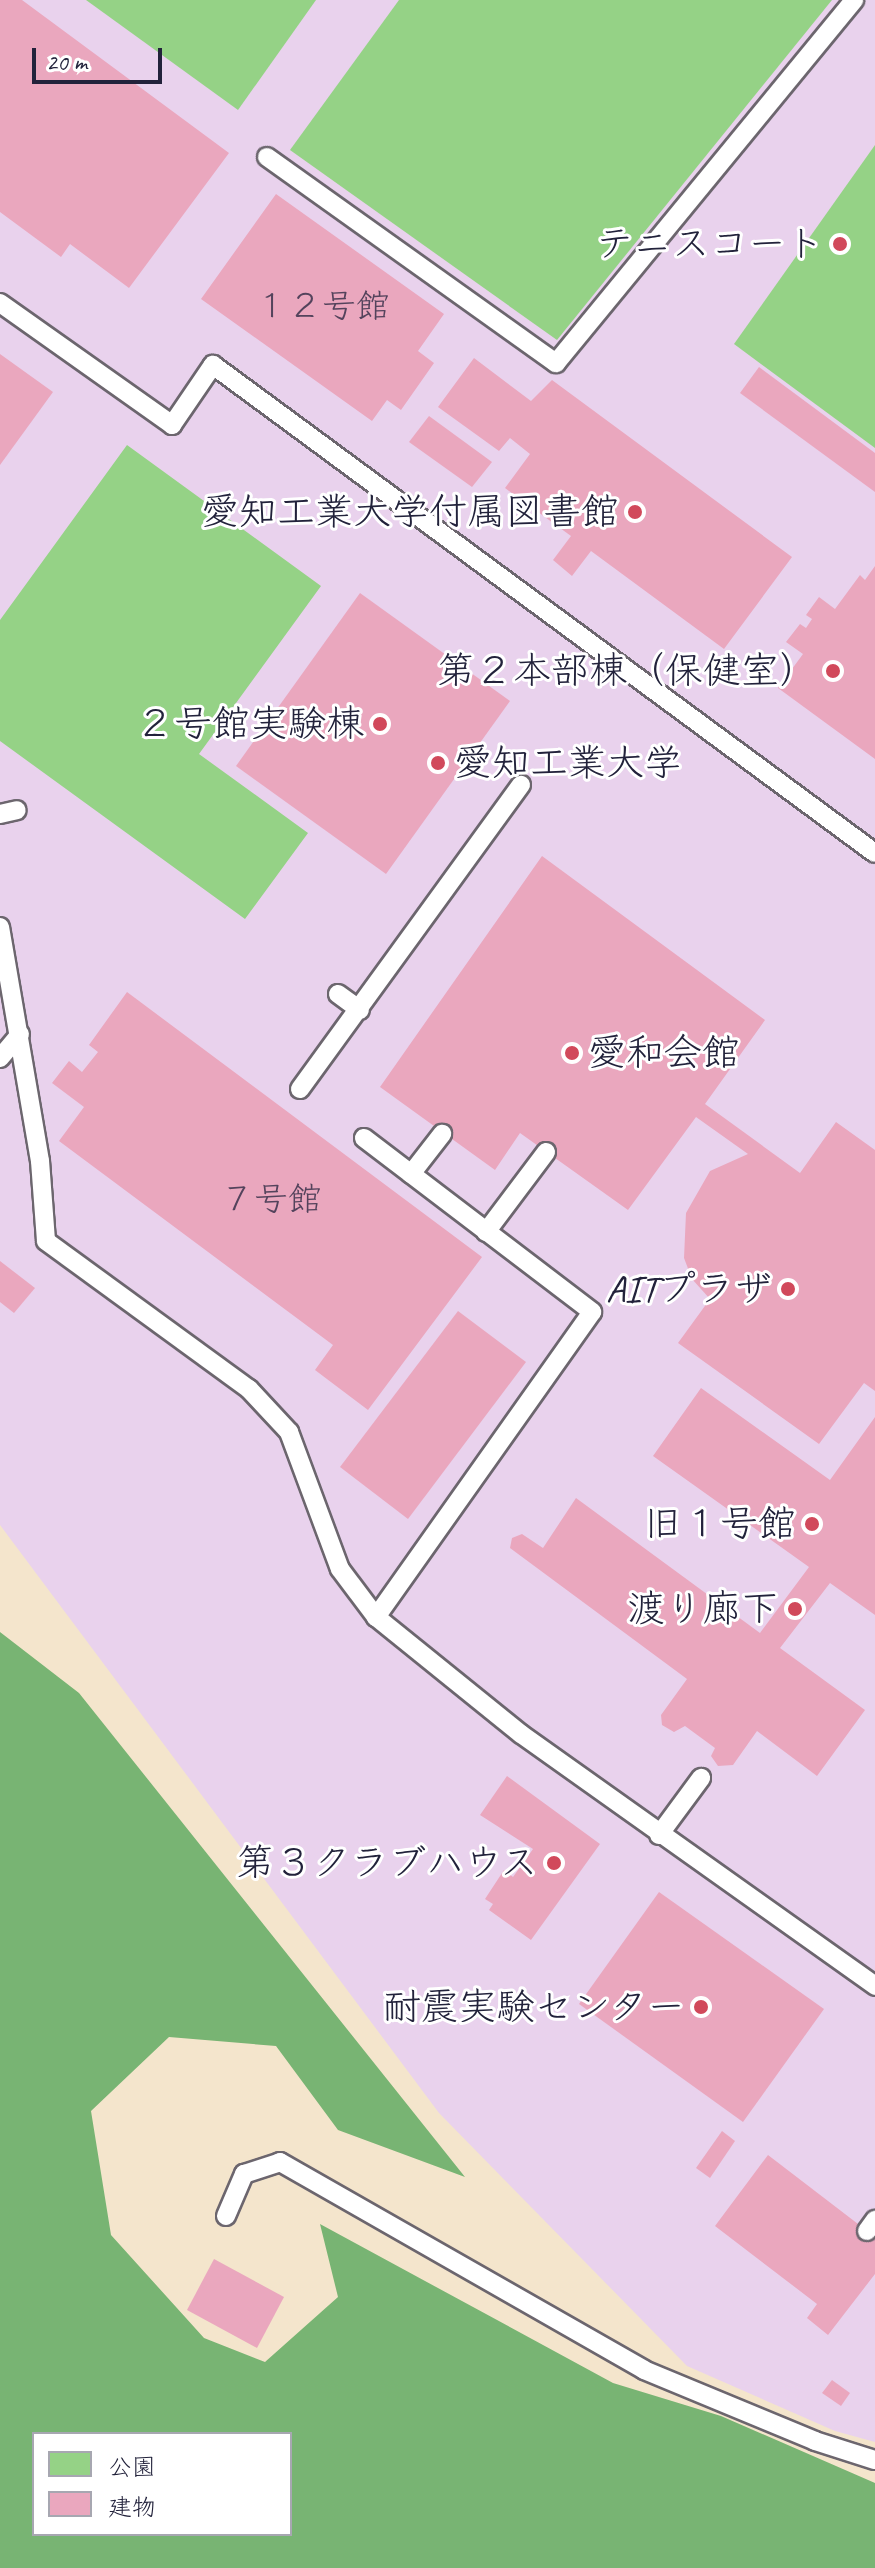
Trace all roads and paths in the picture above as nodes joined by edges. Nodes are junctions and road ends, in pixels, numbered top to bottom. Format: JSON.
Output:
{"nodes":[{"id":1,"x":854,"y":0,"type":"edge"},
{"id":2,"x":267,"y":157,"type":"dead end"},
{"id":3,"x":0,"y":303,"type":"edge"},
{"id":4,"x":521,"y":785,"type":"dead end"},
{"id":5,"x":875,"y":853,"type":"edge"},
{"id":6,"x":0,"y":927,"type":"edge"},
{"id":7,"x":338,"y":994,"type":"dead end"},
{"id":8,"x":360,"y":1010,"type":"junction"},
{"id":9,"x":20,"y":1034,"type":"junction"},
{"id":10,"x":0,"y":1058,"type":"edge"},
{"id":11,"x":300,"y":1089,"type":"dead end"},
{"id":12,"x":442,"y":1134,"type":"dead end"},
{"id":13,"x":364,"y":1138,"type":"dead end"},
{"id":14,"x":546,"y":1152,"type":"dead end"},
{"id":15,"x":411,"y":1174,"type":"junction"},
{"id":16,"x":486,"y":1232,"type":"junction"},
{"id":17,"x":376,"y":1617,"type":"junction"},
{"id":18,"x":701,"y":1778,"type":"dead end"},
{"id":19,"x":659,"y":1835,"type":"junction"},
{"id":20,"x":875,"y":1986,"type":"edge"},
{"id":21,"x":226,"y":2216,"type":"dead end"},
{"id":22,"x":875,"y":2460,"type":"edge"}],
"edges":[{"from":1,"to":2,"type":"lane"},
{"from":3,"to":5,"type":"lane"},
{"from":4,"to":8,"type":"lane"},
{"from":6,"to":9,"type":"lane"},
{"from":7,"to":8,"type":"lane"},
{"from":8,"to":11,"type":"lane"},
{"from":9,"to":10,"type":"lane"},
{"from":9,"to":17,"type":"lane"},
{"from":12,"to":15,"type":"lane"},
{"from":13,"to":15,"type":"lane"},
{"from":14,"to":16,"type":"lane"},
{"from":15,"to":16,"type":"lane"},
{"from":16,"to":17,"type":"lane"},
{"from":17,"to":19,"type":"lane"},
{"from":18,"to":19,"type":"lane"},
{"from":19,"to":20,"type":"lane"},
{"from":21,"to":22,"type":"lane"}]}
